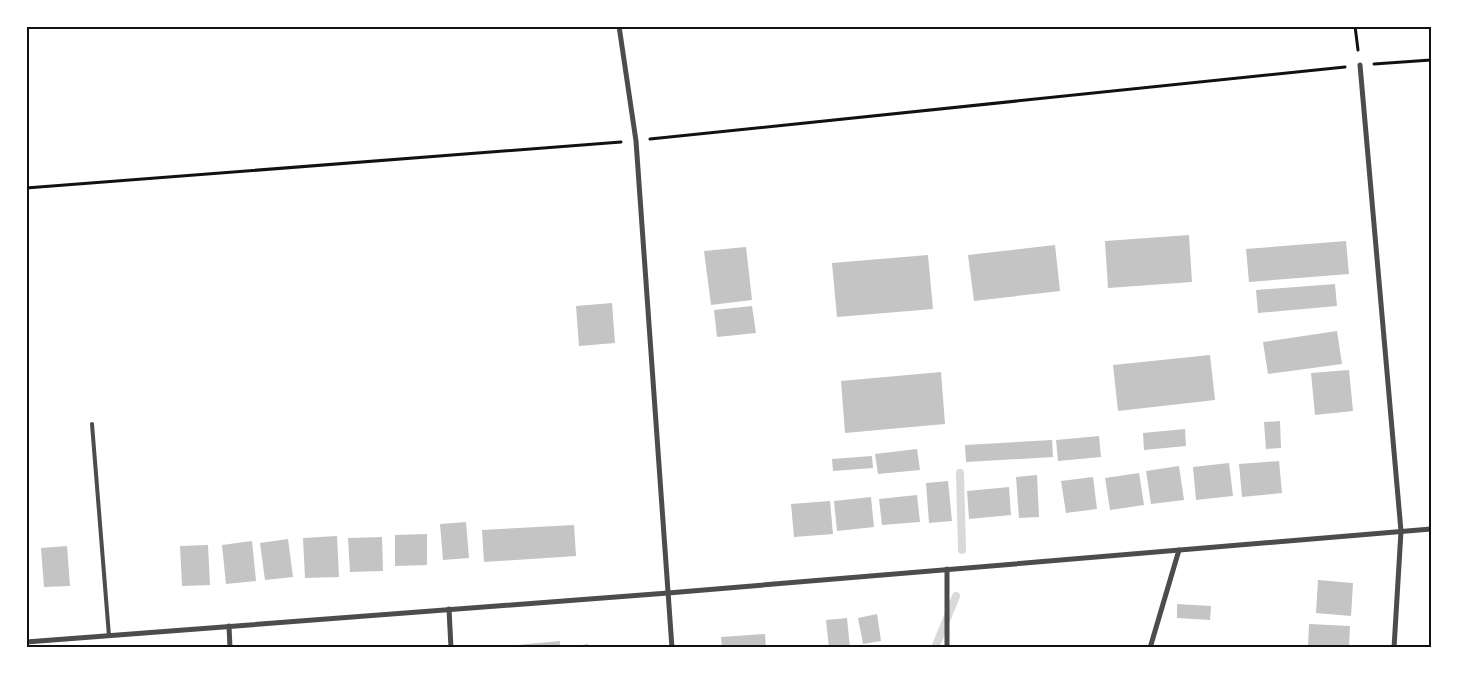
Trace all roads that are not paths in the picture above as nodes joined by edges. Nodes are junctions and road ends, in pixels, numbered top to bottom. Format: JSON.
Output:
{"nodes":[{"id":1,"x":619,"y":26,"type":"edge"},
{"id":2,"x":1360,"y":65,"type":"road end"},
{"id":3,"x":92,"y":424,"type":"dead end"},
{"id":4,"x":1431,"y":529,"type":"edge"},
{"id":5,"x":1401,"y":531,"type":"junction"},
{"id":6,"x":1179,"y":550,"type":"junction"},
{"id":7,"x":947,"y":569,"type":"junction"},
{"id":8,"x":668,"y":593,"type":"junction"},
{"id":9,"x":449,"y":609,"type":"junction"},
{"id":10,"x":229,"y":626,"type":"junction"},
{"id":11,"x":109,"y":636,"type":"junction"},
{"id":12,"x":26,"y":642,"type":"edge"},
{"id":13,"x":230,"y":648,"type":"edge"},
{"id":14,"x":451,"y":648,"type":"edge"},
{"id":15,"x":672,"y":648,"type":"edge"},
{"id":16,"x":947,"y":648,"type":"edge"},
{"id":17,"x":1150,"y":648,"type":"edge"},
{"id":18,"x":1394,"y":648,"type":"edge"}],
"edges":[{"from":1,"to":8,"type":"street"},
{"from":2,"to":5,"type":"street"},
{"from":3,"to":11,"type":"lane"},
{"from":4,"to":5,"type":"street"},
{"from":5,"to":6,"type":"street"},
{"from":5,"to":18,"type":"street"},
{"from":6,"to":7,"type":"street"},
{"from":6,"to":17,"type":"street"},
{"from":7,"to":8,"type":"street"},
{"from":7,"to":16,"type":"street"},
{"from":8,"to":9,"type":"street"},
{"from":8,"to":15,"type":"street"},
{"from":9,"to":10,"type":"street"},
{"from":9,"to":14,"type":"street"},
{"from":10,"to":11,"type":"street"},
{"from":10,"to":13,"type":"street"},
{"from":11,"to":12,"type":"street"}]}
